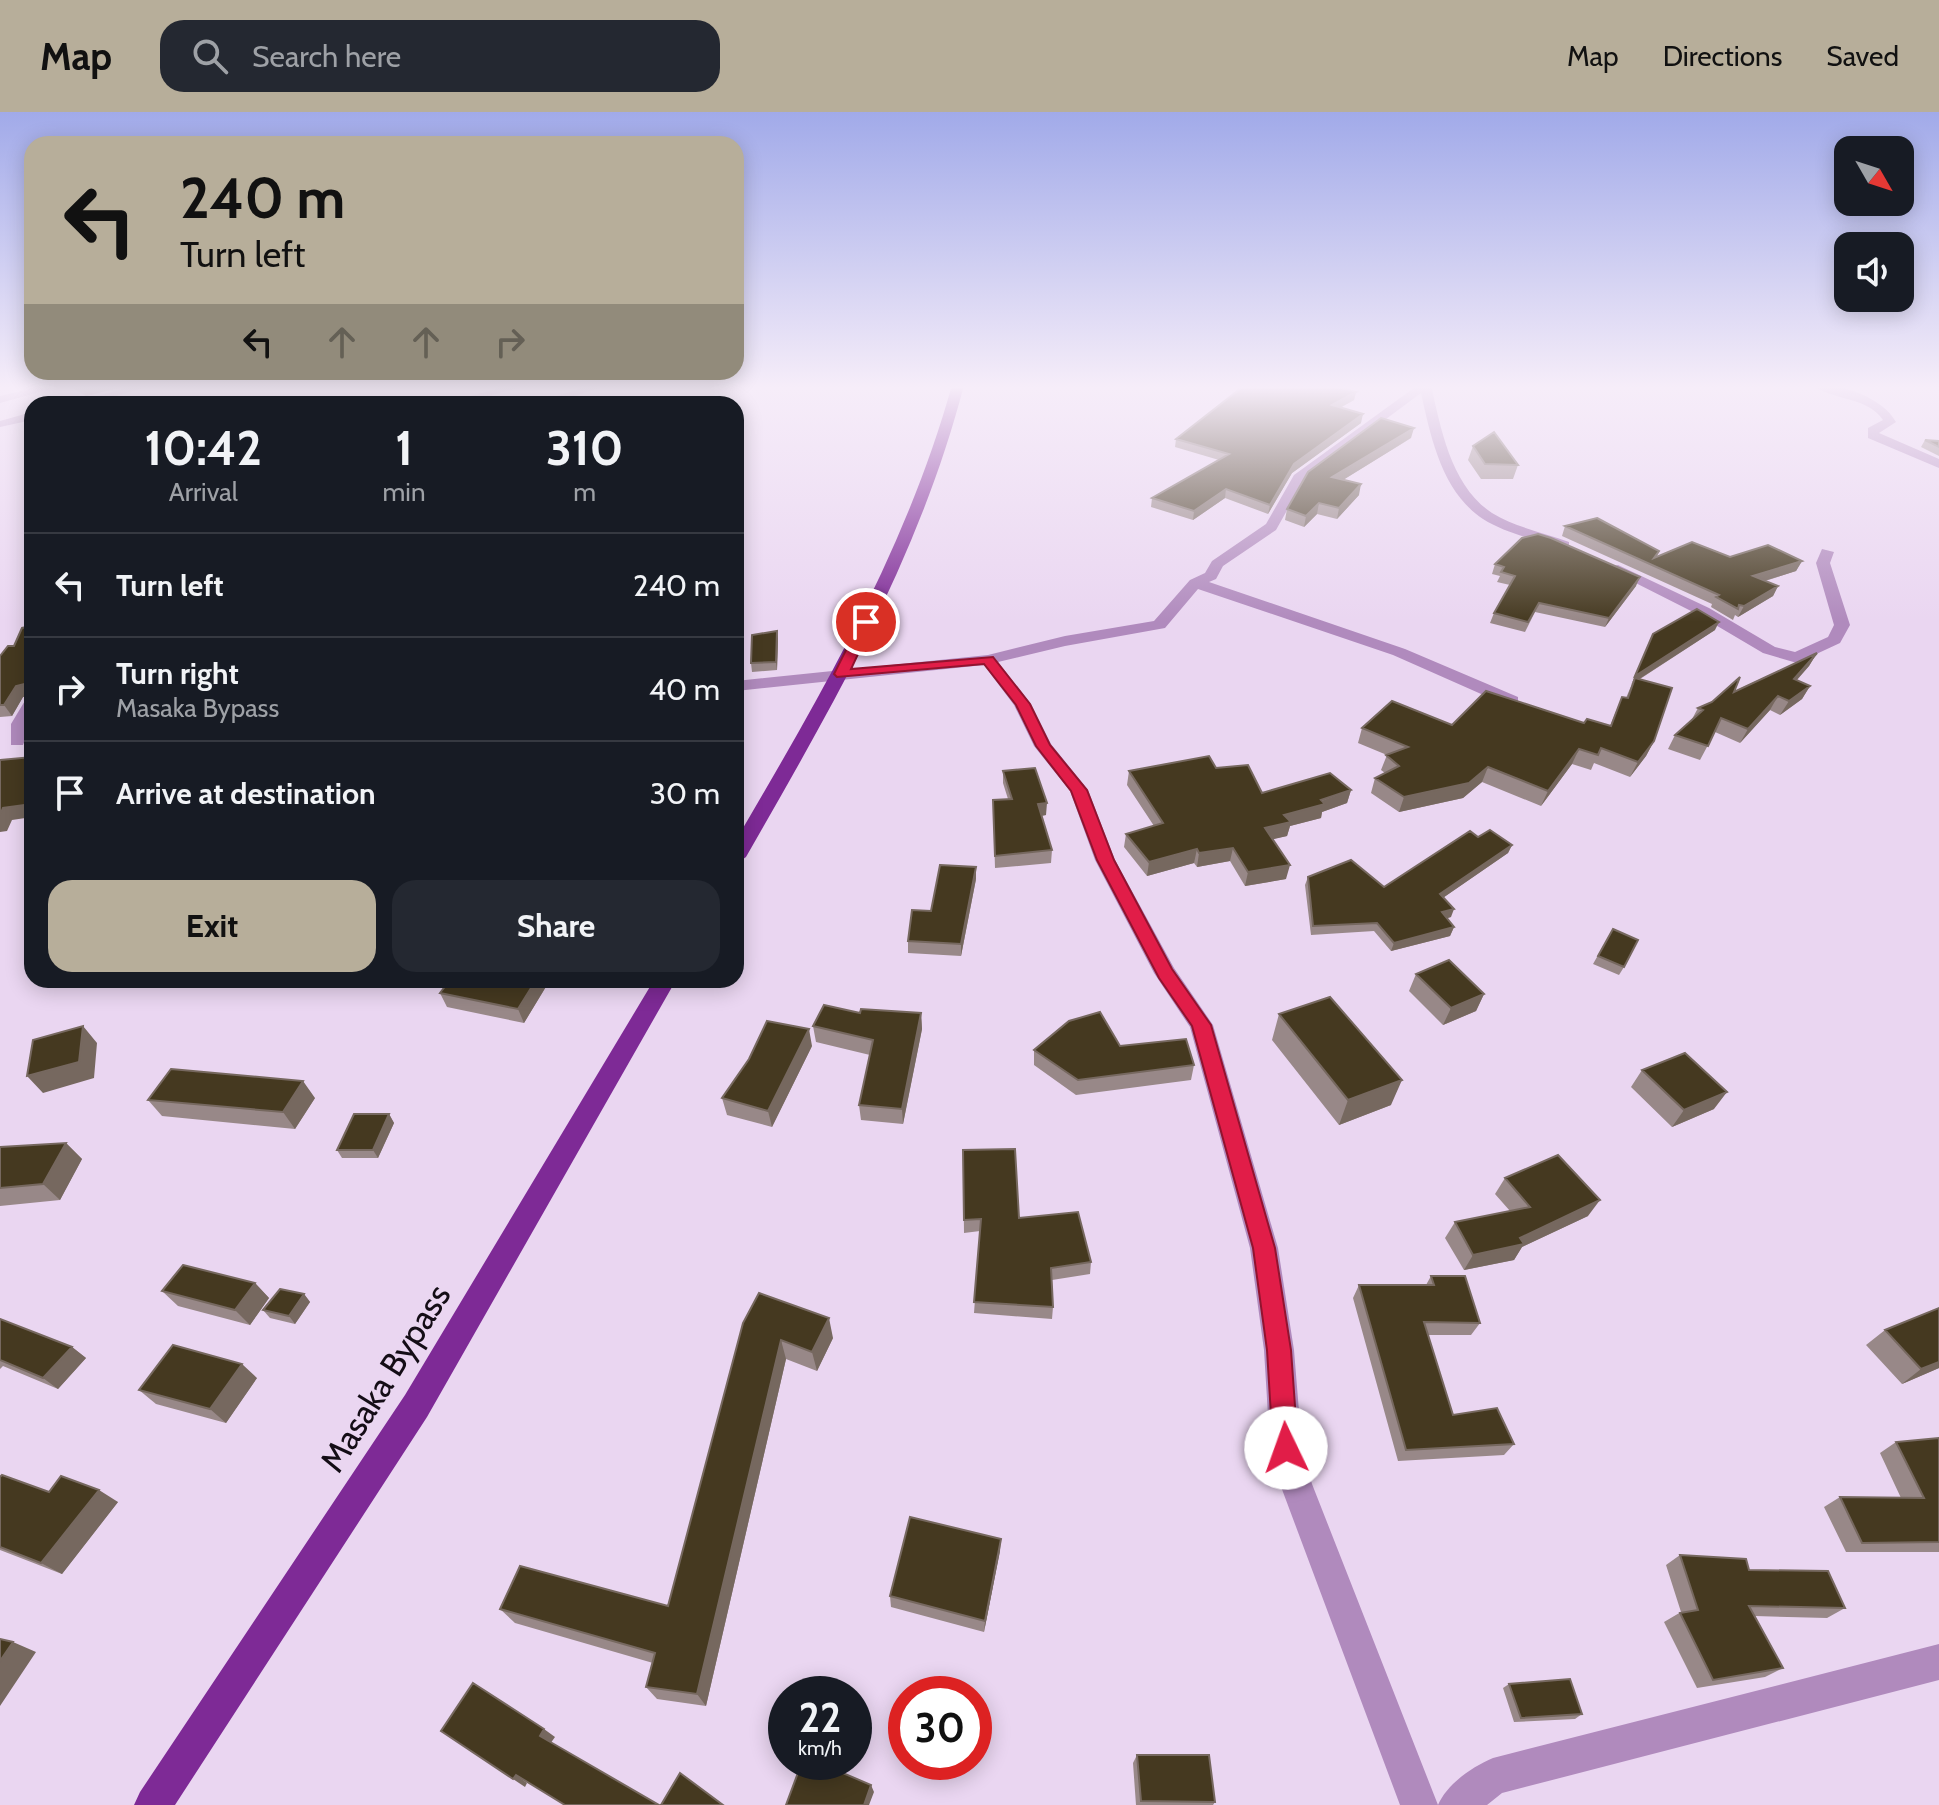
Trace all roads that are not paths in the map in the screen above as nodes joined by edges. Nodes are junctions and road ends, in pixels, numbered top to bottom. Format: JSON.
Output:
{"nodes":[{"id":1,"x":936,"y":464,"type":"edge"},
{"id":2,"x":1318,"y":464,"type":"edge"},
{"id":3,"x":1448,"y":464,"type":"edge"},
{"id":4,"x":1575,"y":550,"type":"edge"},
{"id":5,"x":1827,"y":552,"type":"dead end"},
{"id":6,"x":1598,"y":561,"type":"edge"},
{"id":7,"x":1195,"y":583,"type":"junction"},
{"id":8,"x":988,"y":660,"type":"junction"},
{"id":9,"x":841,"y":674,"type":"junction"},
{"id":10,"x":744,"y":685,"type":"edge"},
{"id":11,"x":1529,"y":707,"type":"edge"},
{"id":12,"x":24,"y":717,"type":"edge"},
{"id":13,"x":16,"y":741,"type":"edge"},
{"id":14,"x":744,"y":843,"type":"edge"},
{"id":15,"x":660,"y":988,"type":"edge"},
{"id":16,"x":1939,"y":1662,"type":"edge"},
{"id":17,"x":153,"y":1805,"type":"edge"},
{"id":18,"x":1419,"y":1805,"type":"edge"},
{"id":19,"x":1457,"y":1805,"type":"edge"}],
"edges":[{"from":1,"to":9,"type":"highway"},
{"from":2,"to":7,"type":"street"},
{"from":3,"to":4,"type":"street"},
{"from":5,"to":6,"type":"street"},
{"from":7,"to":8,"type":"street"},
{"from":7,"to":11,"type":"street"},
{"from":8,"to":9,"type":"street"},
{"from":8,"to":18,"type":"street"},
{"from":9,"to":10,"type":"street"},
{"from":9,"to":14,"type":"highway"},
{"from":12,"to":13,"type":"street"},
{"from":15,"to":17,"type":"highway","name":"Masaka Bypass"},
{"from":16,"to":19,"type":"street"}]}
